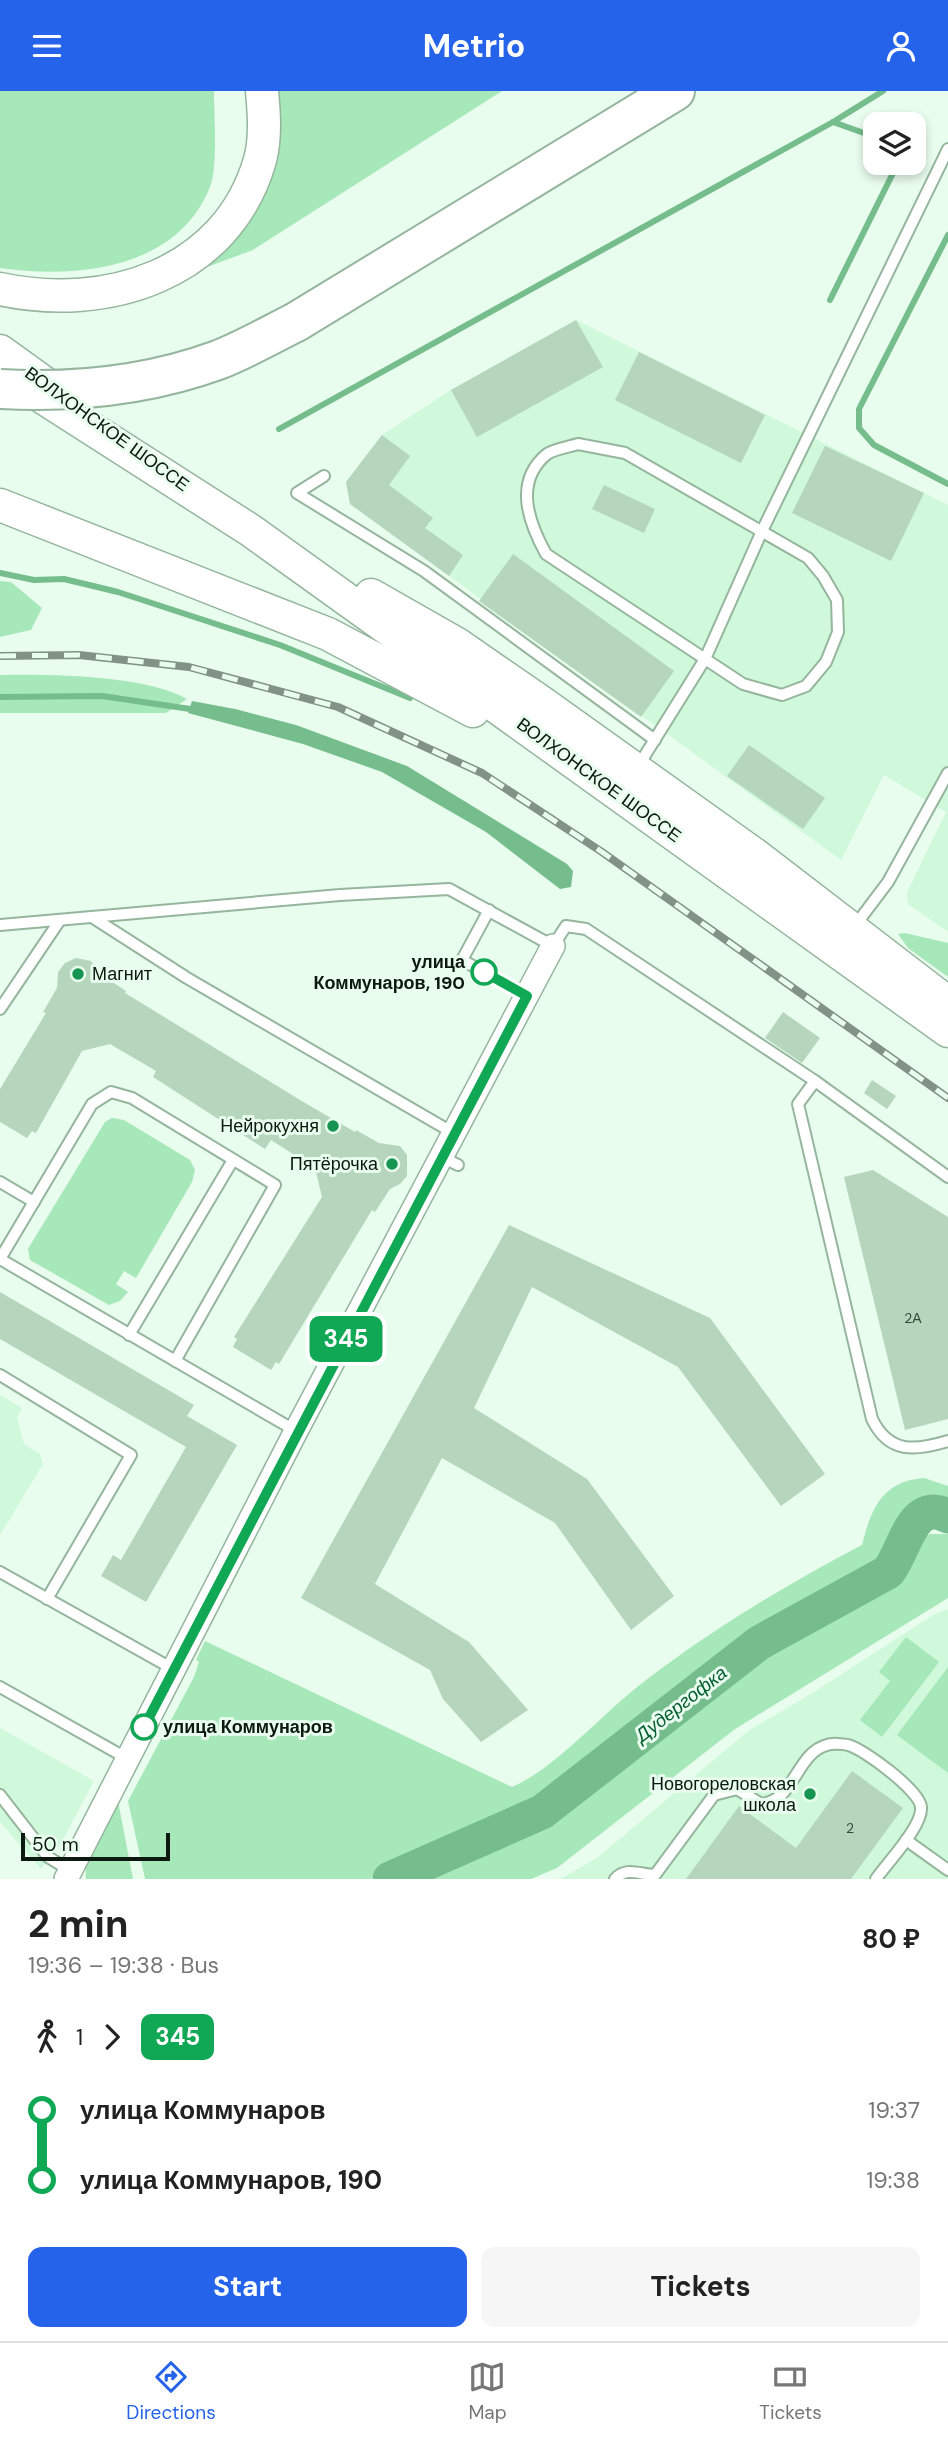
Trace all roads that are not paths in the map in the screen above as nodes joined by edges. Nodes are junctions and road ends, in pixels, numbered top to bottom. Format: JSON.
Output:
{"nodes":[{"id":1,"x":262,"y":91,"type":"edge"},
{"id":2,"x":675,"y":91,"type":"edge"},
{"id":3,"x":948,"y":149,"type":"edge"},
{"id":4,"x":0,"y":289,"type":"edge"},
{"id":5,"x":0,"y":351,"type":"edge"},
{"id":6,"x":0,"y":370,"type":"edge"},
{"id":7,"x":0,"y":389,"type":"edge"},
{"id":8,"x":324,"y":476,"type":"dead end"},
{"id":9,"x":0,"y":505,"type":"edge"},
{"id":10,"x":213,"y":506,"type":"junction"},
{"id":11,"x":762,"y":531,"type":"junction"},
{"id":12,"x":705,"y":659,"type":"junction"},
{"id":13,"x":655,"y":740,"type":"junction"},
{"id":14,"x":948,"y":773,"type":"edge"},
{"id":15,"x":626,"y":781,"type":"junction"},
{"id":16,"x":489,"y":910,"type":"junction"},
{"id":17,"x":92,"y":917,"type":"junction"},
{"id":18,"x":60,"y":920,"type":"junction"},
{"id":19,"x":0,"y":925,"type":"edge"},
{"id":20,"x":844,"y":940,"type":"junction"},
{"id":21,"x":553,"y":946,"type":"junction"},
{"id":22,"x":527,"y":996,"type":"junction"},
{"id":23,"x":948,"y":1003,"type":"edge"},
{"id":24,"x":0,"y":1009,"type":"edge"},
{"id":25,"x":948,"y":1031,"type":"edge"},
{"id":26,"x":815,"y":1081,"type":"junction"},
{"id":27,"x":455,"y":1134,"type":"junction"},
{"id":28,"x":233,"y":1160,"type":"junction"},
{"id":29,"x":948,"y":1177,"type":"edge"},
{"id":30,"x":0,"y":1182,"type":"edge"},
{"id":31,"x":34,"y":1202,"type":"junction"},
{"id":32,"x":0,"y":1259,"type":"edge"},
{"id":33,"x":129,"y":1335,"type":"junction"},
{"id":34,"x":175,"y":1361,"type":"junction"},
{"id":35,"x":0,"y":1375,"type":"edge"},
{"id":36,"x":296,"y":1431,"type":"junction"},
{"id":37,"x":948,"y":1441,"type":"edge"},
{"id":38,"x":0,"y":1572,"type":"edge"},
{"id":39,"x":47,"y":1599,"type":"junction"},
{"id":40,"x":173,"y":1669,"type":"junction"},
{"id":41,"x":0,"y":1687,"type":"edge"},
{"id":42,"x":128,"y":1759,"type":"junction"},
{"id":43,"x":0,"y":1795,"type":"edge"},
{"id":44,"x":905,"y":1840,"type":"junction"},
{"id":45,"x":948,"y":1870,"type":"edge"},
{"id":46,"x":69,"y":1875,"type":"edge"},
{"id":47,"x":615,"y":1879,"type":"edge"},
{"id":48,"x":876,"y":1879,"type":"edge"}],
"edges":[{"from":1,"to":4,"type":"main road"},
{"from":2,"to":7,"type":"highway","bridge":true},
{"from":3,"to":11,"type":"lane"},
{"from":5,"to":10,"type":"main road","name":"ВОЛХОНСКОЕ ШОССЕ"},
{"from":6,"to":10,"type":"main road","name":"ВОЛХОНСКОЕ ШОССЕ"},
{"from":8,"to":13,"type":"lane"},
{"from":9,"to":15,"type":"main road"},
{"from":10,"to":15,"type":"main road","name":"ВОЛХОНСКОЕ ШОССЕ"},
{"from":11,"to":12,"type":"lane"},
{"from":11,"to":12,"type":"lane"},
{"from":11,"to":12,"type":"lane"},
{"from":12,"to":13,"type":"lane"},
{"from":13,"to":15,"type":"lane"},
{"from":14,"to":20,"type":"lane"},
{"from":15,"to":20,"type":"main road","name":"ВОЛХОНСКОЕ ШОССЕ"},
{"from":16,"to":17,"type":"lane"},
{"from":16,"to":21,"type":"lane"},
{"from":16,"to":22,"type":"lane"},
{"from":17,"to":18,"type":"lane"},
{"from":17,"to":27,"type":"lane"},
{"from":18,"to":19,"type":"lane"},
{"from":18,"to":24,"type":"lane"},
{"from":20,"to":23,"type":"main road","name":"ВОЛХОНСКОЕ ШОССЕ"},
{"from":20,"to":25,"type":"main road","name":"ВОЛХОНСКОЕ ШОССЕ"},
{"from":21,"to":22,"type":"street"},
{"from":21,"to":26,"type":"lane"},
{"from":22,"to":27,"type":"street"},
{"from":26,"to":29,"type":"lane"},
{"from":26,"to":37,"type":"lane"},
{"from":27,"to":36,"type":"street"},
{"from":28,"to":31,"type":"lane"},
{"from":28,"to":33,"type":"lane"},
{"from":28,"to":34,"type":"lane"},
{"from":30,"to":31,"type":"lane"},
{"from":31,"to":32,"type":"lane"},
{"from":32,"to":33,"type":"lane"},
{"from":33,"to":34,"type":"lane"},
{"from":34,"to":36,"type":"lane"},
{"from":35,"to":39,"type":"lane"},
{"from":36,"to":40,"type":"street"},
{"from":38,"to":39,"type":"lane"},
{"from":39,"to":40,"type":"lane"},
{"from":40,"to":42,"type":"street"},
{"from":41,"to":42,"type":"lane"},
{"from":42,"to":46,"type":"street"},
{"from":43,"to":46,"type":"lane"},
{"from":44,"to":45,"type":"lane"},
{"from":44,"to":47,"type":"lane"},
{"from":44,"to":48,"type":"lane"}]}
